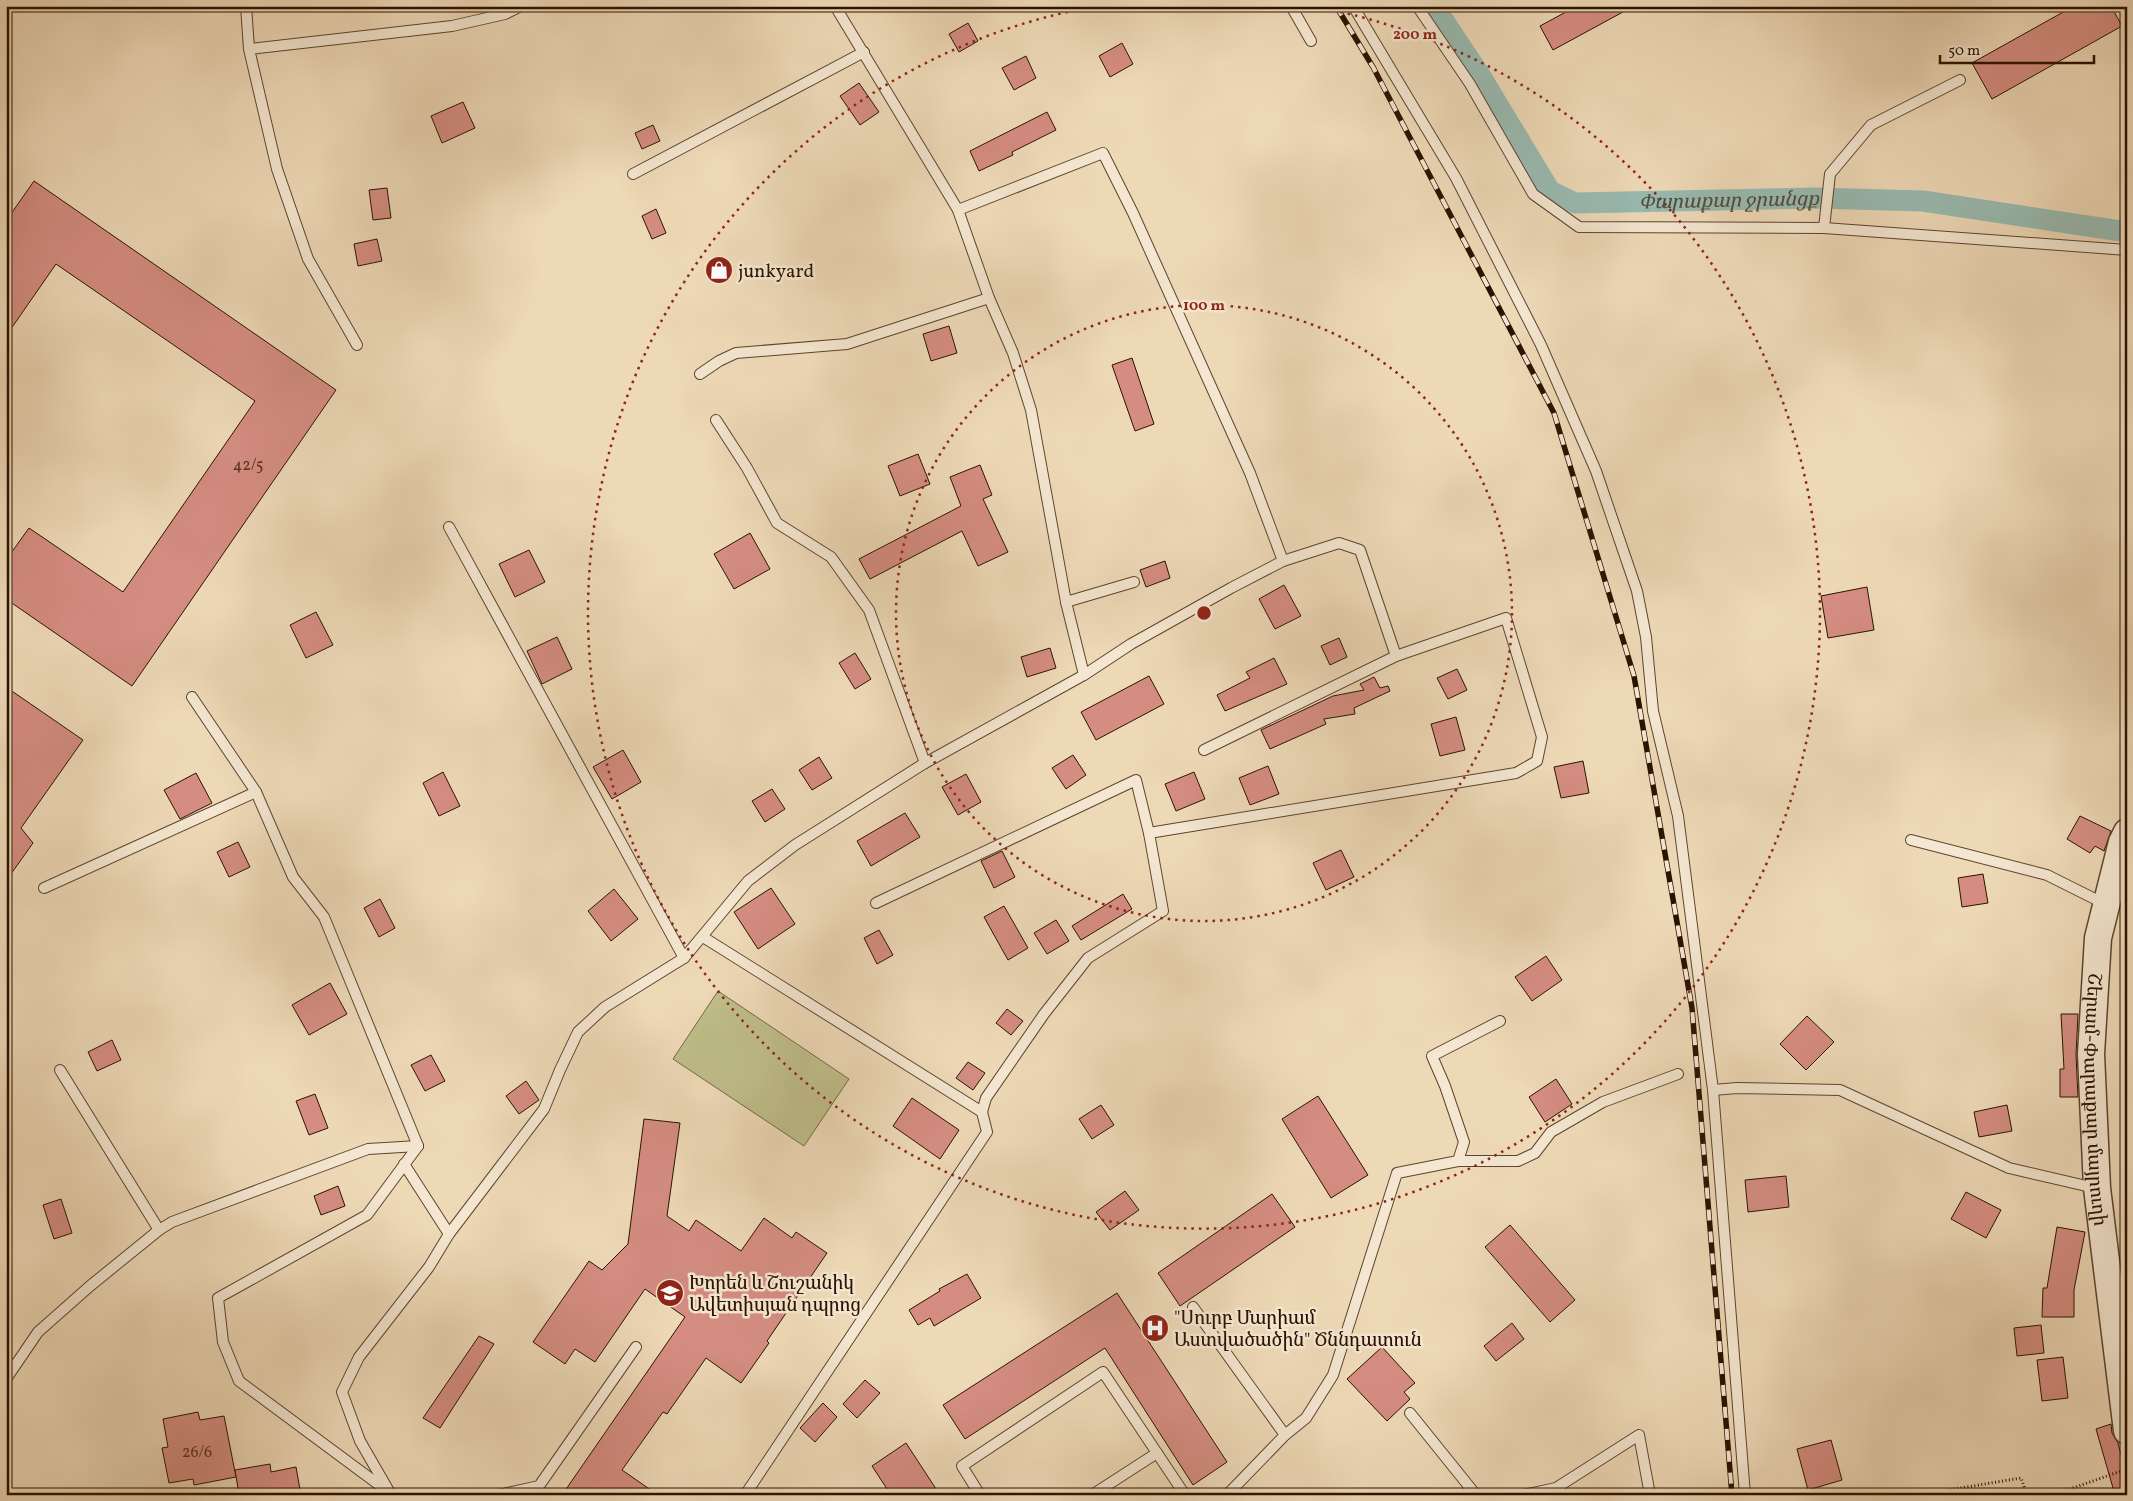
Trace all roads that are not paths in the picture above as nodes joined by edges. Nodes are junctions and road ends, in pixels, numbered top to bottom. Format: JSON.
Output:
{"nodes":[{"id":1,"x":246,"y":6,"type":"edge"},
{"id":2,"x":521,"y":6,"type":"edge"},
{"id":3,"x":835,"y":6,"type":"edge"},
{"id":4,"x":1291,"y":6,"type":"edge"},
{"id":5,"x":1353,"y":6,"type":"edge"},
{"id":6,"x":1417,"y":6,"type":"edge"},
{"id":7,"x":1310,"y":40,"type":"dead end"},
{"id":8,"x":249,"y":49,"type":"junction"},
{"id":9,"x":864,"y":52,"type":"junction"},
{"id":10,"x":1960,"y":80,"type":"dead end"},
{"id":11,"x":634,"y":174,"type":"dead end"},
{"id":12,"x":958,"y":210,"type":"junction"},
{"id":13,"x":1824,"y":228,"type":"junction"},
{"id":14,"x":2127,"y":250,"type":"edge"},
{"id":15,"x":989,"y":298,"type":"junction"},
{"id":16,"x":357,"y":345,"type":"dead end"},
{"id":17,"x":700,"y":374,"type":"dead end"},
{"id":18,"x":716,"y":420,"type":"dead end"},
{"id":19,"x":449,"y":527,"type":"dead end"},
{"id":20,"x":1283,"y":561,"type":"junction"},
{"id":21,"x":1134,"y":582,"type":"dead end"},
{"id":22,"x":1066,"y":602,"type":"junction"},
{"id":23,"x":1396,"y":656,"type":"junction"},
{"id":24,"x":1084,"y":675,"type":"junction"},
{"id":25,"x":192,"y":697,"type":"dead end"},
{"id":26,"x":1204,"y":750,"type":"dead end"},
{"id":27,"x":924,"y":763,"type":"junction"},
{"id":28,"x":256,"y":792,"type":"junction"},
{"id":29,"x":1149,"y":832,"type":"junction"},
{"id":30,"x":2127,"y":832,"type":"edge"},
{"id":31,"x":1911,"y":840,"type":"dead end"},
{"id":32,"x":44,"y":888,"type":"dead end"},
{"id":33,"x":876,"y":902,"type":"dead end"},
{"id":34,"x":2106,"y":904,"type":"junction"},
{"id":35,"x":703,"y":937,"type":"junction"},
{"id":36,"x":684,"y":958,"type":"junction"},
{"id":37,"x":1500,"y":1021,"type":"dead end"},
{"id":38,"x":60,"y":1070,"type":"dead end"},
{"id":39,"x":1678,"y":1074,"type":"dead end"},
{"id":40,"x":1713,"y":1090,"type":"junction"},
{"id":41,"x":982,"y":1112,"type":"junction"},
{"id":42,"x":418,"y":1146,"type":"junction"},
{"id":43,"x":1458,"y":1162,"type":"junction"},
{"id":44,"x":404,"y":1164,"type":"junction"},
{"id":45,"x":2097,"y":1188,"type":"junction"},
{"id":46,"x":159,"y":1230,"type":"junction"},
{"id":47,"x":449,"y":1234,"type":"junction"},
{"id":48,"x":1193,"y":1307,"type":"dead end"},
{"id":49,"x":636,"y":1347,"type":"dead end"},
{"id":50,"x":6,"y":1380,"type":"edge"},
{"id":51,"x":1410,"y":1413,"type":"dead end"},
{"id":52,"x":2127,"y":1431,"type":"edge"},
{"id":53,"x":1285,"y":1435,"type":"junction"},
{"id":54,"x":1157,"y":1453,"type":"junction"},
{"id":55,"x":391,"y":1494,"type":"edge"},
{"id":56,"x":498,"y":1495,"type":"edge"},
{"id":57,"x":745,"y":1495,"type":"edge"},
{"id":58,"x":980,"y":1495,"type":"edge"},
{"id":59,"x":1092,"y":1495,"type":"edge"},
{"id":60,"x":1185,"y":1495,"type":"edge"},
{"id":61,"x":1227,"y":1495,"type":"edge"},
{"id":62,"x":1476,"y":1495,"type":"edge"},
{"id":63,"x":1523,"y":1495,"type":"edge"},
{"id":64,"x":1650,"y":1495,"type":"edge"},
{"id":65,"x":1745,"y":1495,"type":"edge"}],
"edges":[{"from":1,"to":8,"type":"lane"},
{"from":2,"to":8,"type":"lane"},
{"from":3,"to":9,"type":"lane"},
{"from":4,"to":7,"type":"lane"},
{"from":5,"to":40,"type":"lane"},
{"from":6,"to":13,"type":"lane"},
{"from":8,"to":16,"type":"lane"},
{"from":9,"to":11,"type":"lane"},
{"from":9,"to":12,"type":"lane"},
{"from":10,"to":13,"type":"lane"},
{"from":12,"to":15,"type":"lane"},
{"from":12,"to":20,"type":"lane"},
{"from":13,"to":14,"type":"lane"},
{"from":15,"to":17,"type":"lane"},
{"from":15,"to":22,"type":"lane"},
{"from":18,"to":27,"type":"lane"},
{"from":19,"to":36,"type":"lane"},
{"from":20,"to":23,"type":"lane"},
{"from":20,"to":24,"type":"lane"},
{"from":21,"to":22,"type":"lane"},
{"from":22,"to":24,"type":"lane"},
{"from":23,"to":26,"type":"lane"},
{"from":23,"to":29,"type":"lane"},
{"from":24,"to":27,"type":"lane"},
{"from":25,"to":28,"type":"lane"},
{"from":27,"to":35,"type":"lane"},
{"from":28,"to":32,"type":"lane"},
{"from":28,"to":42,"type":"lane"},
{"from":29,"to":33,"type":"lane"},
{"from":29,"to":41,"type":"lane"},
{"from":30,"to":34,"type":"street","name":"Շերամ-Փարաքար մայրուղի"},
{"from":31,"to":34,"type":"lane"},
{"from":34,"to":45,"type":"street","name":"Շերամ-Փարաքար մայրուղի"},
{"from":35,"to":36,"type":"lane"},
{"from":35,"to":41,"type":"lane"},
{"from":36,"to":47,"type":"lane"},
{"from":37,"to":43,"type":"lane"},
{"from":38,"to":46,"type":"lane"},
{"from":39,"to":43,"type":"lane"},
{"from":40,"to":45,"type":"lane"},
{"from":40,"to":65,"type":"lane"},
{"from":41,"to":57,"type":"lane"},
{"from":42,"to":44,"type":"lane"},
{"from":42,"to":46,"type":"lane"},
{"from":43,"to":53,"type":"lane"},
{"from":44,"to":47,"type":"lane"},
{"from":44,"to":55,"type":"lane"},
{"from":45,"to":52,"type":"street","name":"Շերամ-Փարաքար մայրուղի"},
{"from":46,"to":50,"type":"lane"},
{"from":47,"to":55,"type":"lane"},
{"from":48,"to":53,"type":"lane"},
{"from":49,"to":56,"type":"lane"},
{"from":51,"to":62,"type":"lane"},
{"from":53,"to":61,"type":"lane"},
{"from":54,"to":58,"type":"lane"},
{"from":54,"to":59,"type":"lane"},
{"from":54,"to":60,"type":"lane"},
{"from":63,"to":64,"type":"lane"}]}
